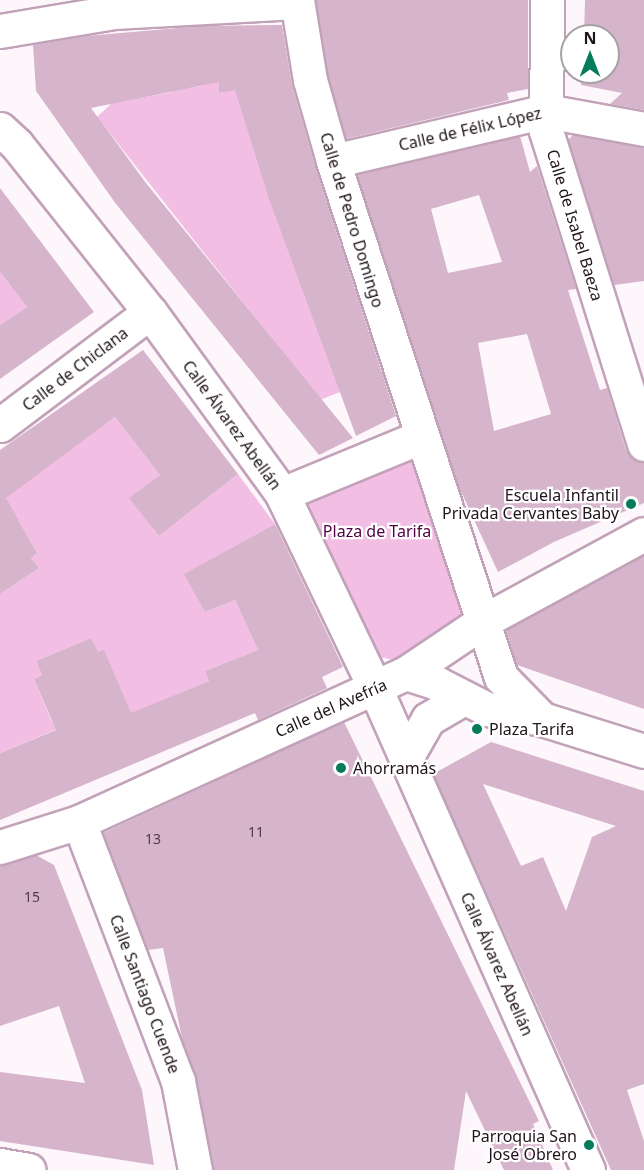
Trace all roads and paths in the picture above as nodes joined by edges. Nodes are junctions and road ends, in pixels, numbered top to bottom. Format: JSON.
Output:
{"nodes":[{"id":1,"x":547,"y":0,"type":"edge"},
{"id":2,"x":297,"y":1,"type":"edge"},
{"id":3,"x":114,"y":6,"type":"edge"},
{"id":4,"x":0,"y":31,"type":"edge"},
{"id":5,"x":546,"y":111,"type":"junction"},
{"id":6,"x":0,"y":129,"type":"edge"},
{"id":7,"x":644,"y":129,"type":"edge"},
{"id":8,"x":333,"y":161,"type":"junction"},
{"id":9,"x":150,"y":312,"type":"junction"},
{"id":10,"x":0,"y":425,"type":"edge"},
{"id":11,"x":420,"y":437,"type":"junction"},
{"id":12,"x":644,"y":444,"type":"edge"},
{"id":13,"x":282,"y":494,"type":"junction"},
{"id":14,"x":644,"y":534,"type":"edge"},
{"id":15,"x":482,"y":622,"type":"junction"},
{"id":16,"x":406,"y":673,"type":"junction"},
{"id":17,"x":375,"y":688,"type":"junction"},
{"id":18,"x":464,"y":698,"type":"junction"},
{"id":19,"x":542,"y":719,"type":"junction"},
{"id":20,"x":644,"y":752,"type":"edge"},
{"id":21,"x":406,"y":758,"type":"junction"},
{"id":22,"x":79,"y":822,"type":"junction"},
{"id":23,"x":0,"y":847,"type":"edge"},
{"id":24,"x":0,"y":1165,"type":"edge"},
{"id":25,"x":30,"y":1170,"type":"edge"},
{"id":26,"x":195,"y":1170,"type":"edge"},
{"id":27,"x":588,"y":1170,"type":"edge"}],
"edges":[{"from":1,"to":5,"type":"street","name":"Calle de Isabel Baeza"},
{"from":2,"to":3,"type":"street"},
{"from":2,"to":8,"type":"street","name":"Calle de Pedro Domingo"},
{"from":3,"to":4,"type":"street"},
{"from":5,"to":7,"type":"street","name":"Calle de Félix López"},
{"from":5,"to":8,"type":"street","name":"Calle de Félix López"},
{"from":5,"to":12,"type":"street","name":"Calle de Isabel Baeza"},
{"from":6,"to":9,"type":"street","name":"Calle Álvarez Abellán"},
{"from":8,"to":11,"type":"street","name":"Calle de Pedro Domingo"},
{"from":9,"to":10,"type":"street","name":"Calle de Chiclana"},
{"from":9,"to":13,"type":"street","name":"Calle Álvarez Abellán"},
{"from":11,"to":13,"type":"street"},
{"from":11,"to":15,"type":"street"},
{"from":13,"to":17,"type":"street","name":"Calle Álvarez Abellán"},
{"from":14,"to":15,"type":"street","name":"Calle del Avefría"},
{"from":15,"to":16,"type":"street","name":"Calle del Avefría"},
{"from":15,"to":19,"type":"street"},
{"from":16,"to":17,"type":"street","name":"Calle del Avefría"},
{"from":16,"to":18,"type":"street"},
{"from":17,"to":21,"type":"street","name":"Calle Álvarez Abellán"},
{"from":17,"to":22,"type":"street","name":"Calle del Avefría"},
{"from":18,"to":19,"type":"street"},
{"from":18,"to":21,"type":"street"},
{"from":19,"to":20,"type":"street"},
{"from":21,"to":27,"type":"street","name":"Calle Álvarez Abellán"},
{"from":22,"to":23,"type":"street","name":"Calle del Avefría"},
{"from":22,"to":26,"type":"street","name":"Calle Santiago Cuende"},
{"from":24,"to":25,"type":"street"}]}
